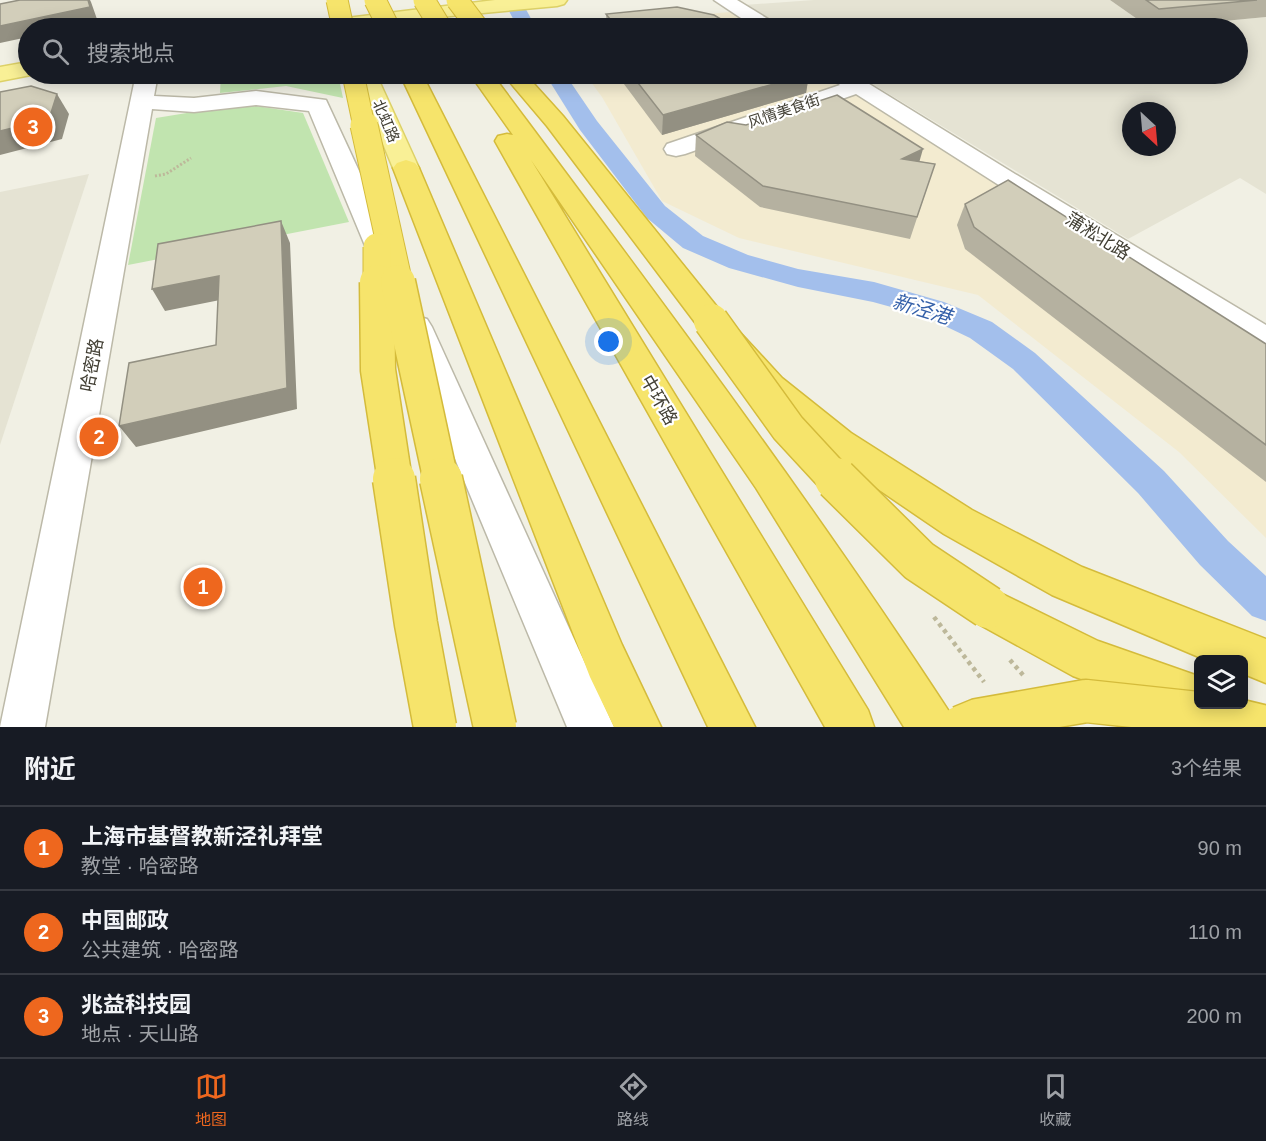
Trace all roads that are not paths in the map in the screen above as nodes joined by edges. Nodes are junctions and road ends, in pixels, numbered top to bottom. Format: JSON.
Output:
{"nodes":[{"id":1,"x":335,"y":0,"type":"edge"},
{"id":2,"x":375,"y":0,"type":"edge"},
{"id":3,"x":724,"y":0,"type":"edge"},
{"id":4,"x":550,"y":1,"type":"edge"},
{"id":5,"x":439,"y":8,"type":"edge"},
{"id":6,"x":341,"y":18,"type":"edge"},
{"id":7,"x":384,"y":18,"type":"edge"},
{"id":8,"x":389,"y":18,"type":"edge"},
{"id":9,"x":458,"y":18,"type":"edge"},
{"id":10,"x":753,"y":18,"type":"edge"},
{"id":11,"x":18,"y":71,"type":"edge"},
{"id":12,"x":0,"y":74,"type":"edge"},
{"id":13,"x":357,"y":84,"type":"edge"},
{"id":14,"x":368,"y":84,"type":"edge"},
{"id":15,"x":416,"y":84,"type":"edge"},
{"id":16,"x":473,"y":84,"type":"edge"},
{"id":17,"x":488,"y":84,"type":"edge"},
{"id":18,"x":523,"y":84,"type":"edge"},
{"id":19,"x":839,"y":84,"type":"edge"},
{"id":20,"x":855,"y":84,"type":"edge"},
{"id":21,"x":145,"y":88,"type":"edge"},
{"id":22,"x":676,"y":149,"type":"dead end"},
{"id":23,"x":392,"y":177,"type":"junction"},
{"id":24,"x":711,"y":321,"type":"junction"},
{"id":25,"x":1266,"y":340,"type":"edge"},
{"id":26,"x":1266,"y":661,"type":"edge"},
{"id":27,"x":1194,"y":698,"type":"edge"},
{"id":28,"x":1229,"y":709,"type":"edge"},
{"id":29,"x":1266,"y":720,"type":"edge"},
{"id":30,"x":22,"y":727,"type":"edge"},
{"id":31,"x":435,"y":727,"type":"edge"},
{"id":32,"x":495,"y":727,"type":"edge"},
{"id":33,"x":591,"y":727,"type":"edge"},
{"id":34,"x":638,"y":727,"type":"edge"},
{"id":35,"x":732,"y":727,"type":"edge"},
{"id":36,"x":851,"y":727,"type":"edge"},
{"id":37,"x":932,"y":727,"type":"edge"},
{"id":38,"x":961,"y":727,"type":"edge"},
{"id":39,"x":1266,"y":727,"type":"edge"}],
"edges":[{"from":1,"to":6,"type":"highway","bridge":true},
{"from":2,"to":7,"type":"highway","bridge":true},
{"from":3,"to":10,"type":"street"},
{"from":4,"to":5,"type":"main road"},
{"from":5,"to":8,"type":"main road"},
{"from":5,"to":9,"type":"highway","bridge":true},
{"from":11,"to":12,"type":"main road"},
{"from":13,"to":23,"type":"highway","bridge":true},
{"from":14,"to":23,"type":"main road","name":"北虹路"},
{"from":15,"to":35,"type":"highway"},
{"from":16,"to":36,"type":"highway","name":"中环路"},
{"from":17,"to":37,"type":"highway"},
{"from":18,"to":24,"type":"highway"},
{"from":19,"to":22,"type":"street","name":"风情美食街"},
{"from":20,"to":25,"type":"street","name":"蒲淞北路"},
{"from":21,"to":30,"type":"street","name":"哈密路"},
{"from":21,"to":33,"type":"street","bridge":true},
{"from":23,"to":31,"type":"highway","bridge":true},
{"from":23,"to":32,"type":"highway","bridge":true},
{"from":23,"to":34,"type":"highway"},
{"from":24,"to":26,"type":"highway","bridge":true},
{"from":24,"to":27,"type":"highway","bridge":true},
{"from":28,"to":29,"type":"highway"},
{"from":38,"to":39,"type":"highway","bridge":true}]}
